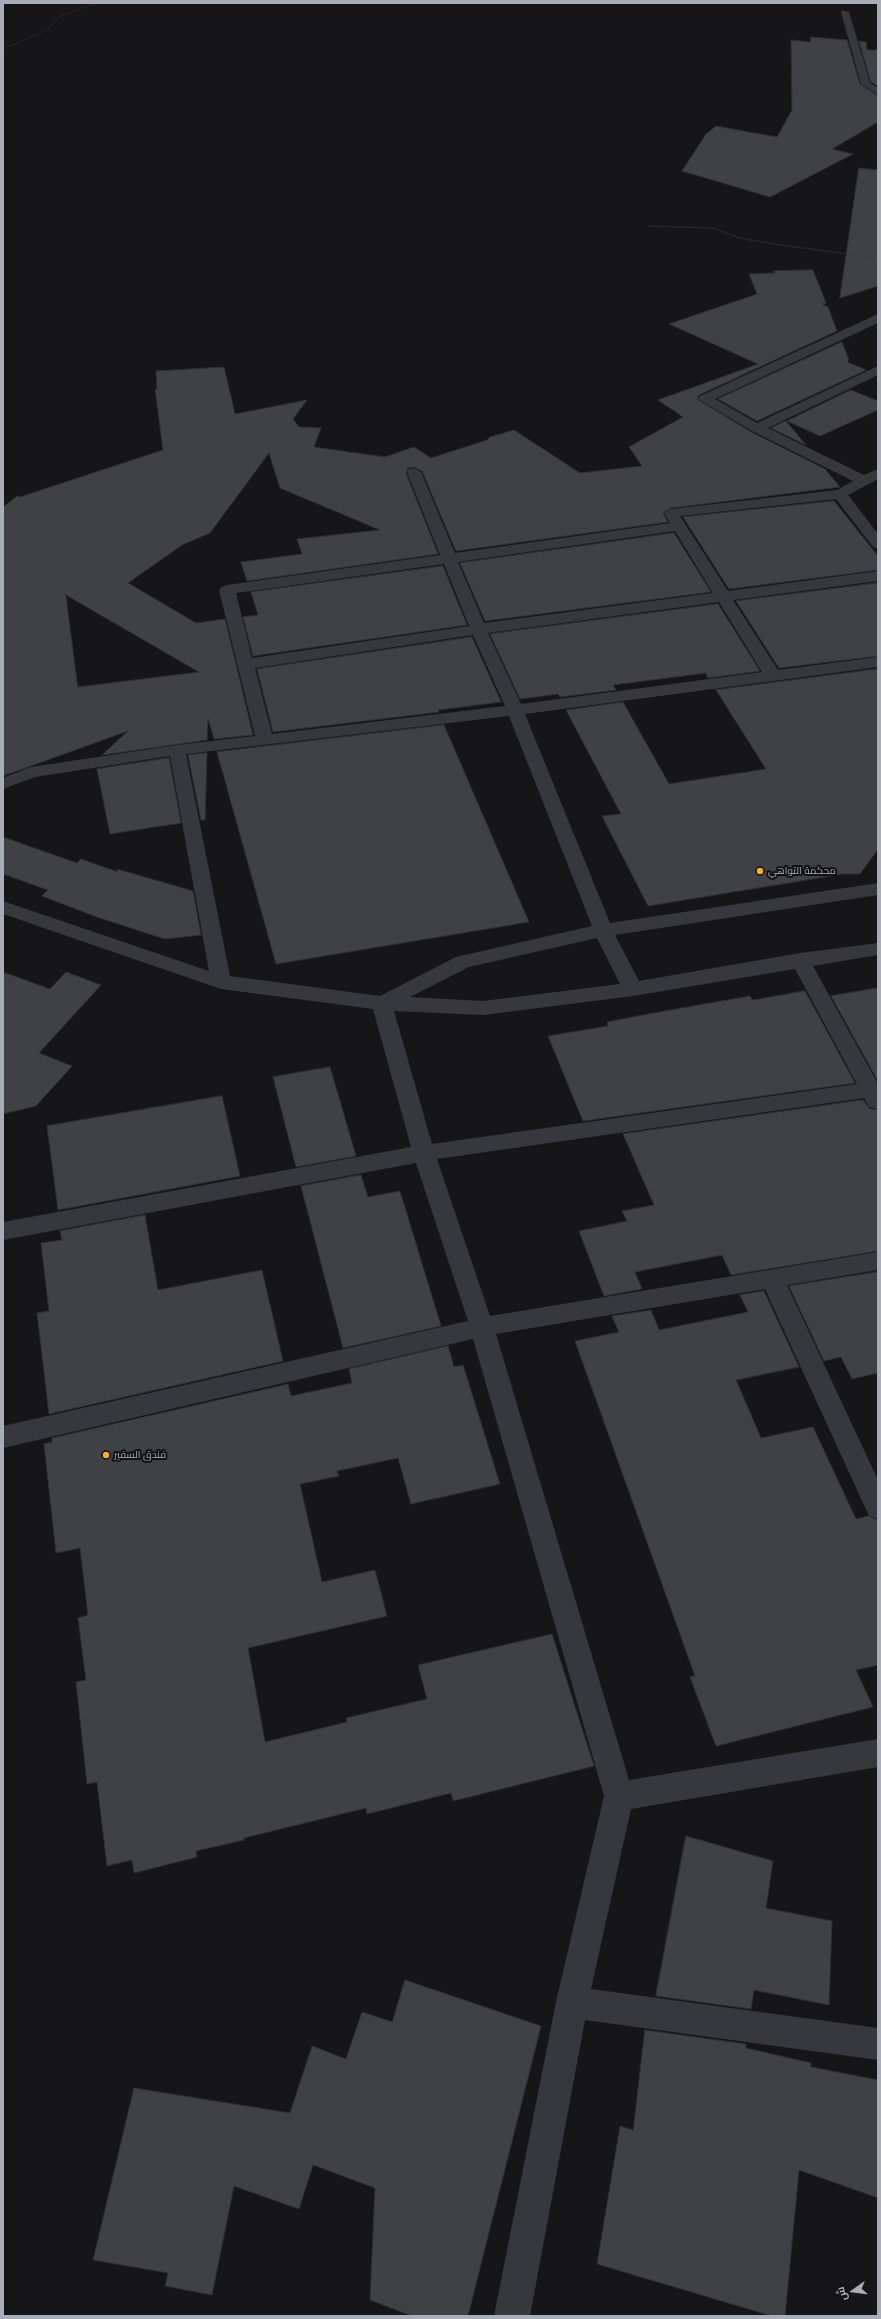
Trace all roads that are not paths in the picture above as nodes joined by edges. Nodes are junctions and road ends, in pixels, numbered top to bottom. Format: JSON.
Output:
{"nodes":[{"id":1,"x":845,"y":12,"type":"dead end"},
{"id":2,"x":878,"y":92,"type":"edge"},
{"id":3,"x":878,"y":318,"type":"edge"},
{"id":4,"x":878,"y":370,"type":"edge"},
{"id":5,"x":757,"y":428,"type":"junction"},
{"id":6,"x":414,"y":472,"type":"dead end"},
{"id":7,"x":878,"y":473,"type":"edge"},
{"id":8,"x":863,"y":480,"type":"junction"},
{"id":9,"x":840,"y":494,"type":"junction"},
{"id":10,"x":679,"y":526,"type":"junction"},
{"id":11,"x":878,"y":544,"type":"edge"},
{"id":12,"x":450,"y":559,"type":"junction"},
{"id":13,"x":878,"y":576,"type":"edge"},
{"id":14,"x":724,"y":598,"type":"junction"},
{"id":15,"x":478,"y":629,"type":"junction"},
{"id":16,"x":878,"y":662,"type":"edge"},
{"id":17,"x":247,"y":664,"type":"junction"},
{"id":18,"x":773,"y":676,"type":"junction"},
{"id":19,"x":515,"y":710,"type":"junction"},
{"id":20,"x":266,"y":740,"type":"junction"},
{"id":21,"x":177,"y":750,"type":"junction"},
{"id":22,"x":3,"y":784,"type":"edge"},
{"id":23,"x":878,"y":889,"type":"edge"},
{"id":24,"x":3,"y":907,"type":"edge"},
{"id":25,"x":603,"y":930,"type":"junction"},
{"id":26,"x":878,"y":949,"type":"edge"},
{"id":27,"x":800,"y":960,"type":"junction"},
{"id":28,"x":221,"y":982,"type":"junction"},
{"id":29,"x":633,"y":989,"type":"junction"},
{"id":30,"x":382,"y":1003,"type":"junction"},
{"id":31,"x":874,"y":1097,"type":"edge"},
{"id":32,"x":424,"y":1153,"type":"junction"},
{"id":33,"x":3,"y":1232,"type":"edge"},
{"id":34,"x":878,"y":1261,"type":"edge"},
{"id":35,"x":772,"y":1278,"type":"junction"},
{"id":36,"x":482,"y":1327,"type":"junction"},
{"id":37,"x":3,"y":1437,"type":"edge"},
{"id":38,"x":878,"y":1508,"type":"edge"},
{"id":39,"x":878,"y":1753,"type":"edge"},
{"id":40,"x":619,"y":1796,"type":"junction"},
{"id":41,"x":572,"y":2002,"type":"junction"},
{"id":42,"x":878,"y":2044,"type":"edge"},
{"id":43,"x":512,"y":2316,"type":"edge"}],
"edges":[{"from":1,"to":2,"type":"street"},
{"from":3,"to":5,"type":"street"},
{"from":4,"to":5,"type":"street"},
{"from":5,"to":8,"type":"street"},
{"from":6,"to":12,"type":"street"},
{"from":7,"to":8,"type":"street"},
{"from":8,"to":9,"type":"street"},
{"from":9,"to":10,"type":"street"},
{"from":9,"to":11,"type":"street"},
{"from":10,"to":12,"type":"street"},
{"from":10,"to":14,"type":"street"},
{"from":12,"to":15,"type":"street"},
{"from":12,"to":17,"type":"street"},
{"from":13,"to":14,"type":"street"},
{"from":14,"to":15,"type":"street"},
{"from":14,"to":18,"type":"street"},
{"from":15,"to":17,"type":"street"},
{"from":15,"to":19,"type":"street"},
{"from":16,"to":18,"type":"street"},
{"from":17,"to":20,"type":"street"},
{"from":18,"to":19,"type":"street"},
{"from":19,"to":20,"type":"street"},
{"from":19,"to":25,"type":"street"},
{"from":20,"to":21,"type":"street"},
{"from":21,"to":22,"type":"street"},
{"from":21,"to":28,"type":"street"},
{"from":23,"to":25,"type":"street"},
{"from":24,"to":28,"type":"street"},
{"from":25,"to":29,"type":"street"},
{"from":25,"to":30,"type":"street"},
{"from":26,"to":27,"type":"street"},
{"from":27,"to":29,"type":"street"},
{"from":27,"to":31,"type":"street"},
{"from":28,"to":30,"type":"street"},
{"from":29,"to":30,"type":"street"},
{"from":30,"to":32,"type":"street"},
{"from":31,"to":32,"type":"street"},
{"from":32,"to":33,"type":"street"},
{"from":32,"to":36,"type":"street"},
{"from":34,"to":35,"type":"street"},
{"from":35,"to":36,"type":"street"},
{"from":35,"to":38,"type":"street"},
{"from":36,"to":37,"type":"street"},
{"from":36,"to":40,"type":"street"},
{"from":39,"to":40,"type":"street"},
{"from":40,"to":41,"type":"street"},
{"from":41,"to":42,"type":"street"},
{"from":41,"to":43,"type":"street"}]}
